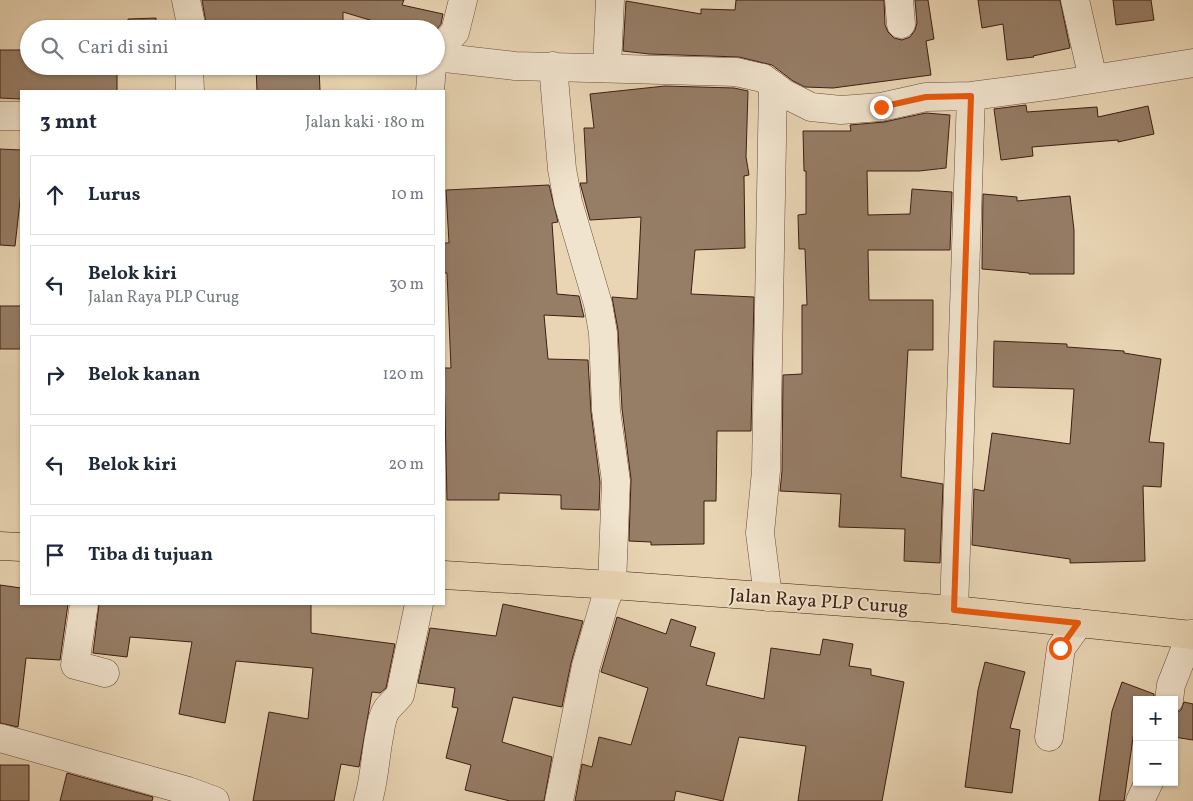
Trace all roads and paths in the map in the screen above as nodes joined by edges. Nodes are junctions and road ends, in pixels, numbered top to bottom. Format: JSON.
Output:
{"nodes":[{"id":1,"x":186,"y":0,"type":"edge"},
{"id":2,"x":463,"y":0,"type":"edge"},
{"id":3,"x":610,"y":0,"type":"edge"},
{"id":4,"x":1075,"y":0,"type":"edge"},
{"id":5,"x":190,"y":20,"type":"edge"},
{"id":6,"x":445,"y":43,"type":"edge"},
{"id":7,"x":445,"y":58,"type":"edge"},
{"id":8,"x":1193,"y":64,"type":"edge"},
{"id":9,"x":553,"y":66,"type":"junction"},
{"id":10,"x":607,"y":67,"type":"junction"},
{"id":11,"x":189,"y":75,"type":"edge"},
{"id":12,"x":431,"y":75,"type":"edge"},
{"id":13,"x":1093,"y":79,"type":"junction"},
{"id":14,"x":773,"y":85,"type":"junction"},
{"id":15,"x":190,"y":90,"type":"edge"},
{"id":16,"x":430,"y":90,"type":"edge"},
{"id":17,"x":971,"y":96,"type":"junction"},
{"id":18,"x":0,"y":116,"type":"edge"},
{"id":19,"x":20,"y":116,"type":"edge"},
{"id":20,"x":0,"y":546,"type":"edge"},
{"id":21,"x":20,"y":547,"type":"edge"},
{"id":22,"x":445,"y":575,"type":"edge"},
{"id":23,"x":612,"y":585,"type":"junction"},
{"id":24,"x":768,"y":597,"type":"junction"},
{"id":25,"x":84,"y":605,"type":"edge"},
{"id":26,"x":419,"y":605,"type":"edge"},
{"id":27,"x":954,"y":610,"type":"junction"},
{"id":28,"x":1078,"y":623,"type":"junction"},
{"id":29,"x":1192,"y":634,"type":"edge"},
{"id":30,"x":105,"y":673,"type":"dead end"},
{"id":31,"x":1170,"y":696,"type":"edge"},
{"id":32,"x":1049,"y":737,"type":"dead end"},
{"id":33,"x":0,"y":738,"type":"edge"},
{"id":34,"x":1147,"y":786,"type":"edge"},
{"id":35,"x":215,"y":801,"type":"edge"},
{"id":36,"x":368,"y":801,"type":"edge"},
{"id":37,"x":559,"y":801,"type":"edge"},
{"id":38,"x":1140,"y":801,"type":"edge"}],
"edges":[{"from":1,"to":5,"type":"street"},
{"from":2,"to":6,"type":"street"},
{"from":3,"to":10,"type":"street"},
{"from":4,"to":13,"type":"street"},
{"from":7,"to":9,"type":"street"},
{"from":8,"to":13,"type":"street"},
{"from":9,"to":10,"type":"street"},
{"from":9,"to":23,"type":"street"},
{"from":10,"to":14,"type":"street"},
{"from":11,"to":15,"type":"street"},
{"from":12,"to":16,"type":"street"},
{"from":13,"to":17,"type":"street"},
{"from":14,"to":17,"type":"street"},
{"from":14,"to":24,"type":"street"},
{"from":17,"to":27,"type":"street"},
{"from":18,"to":19,"type":"street"},
{"from":20,"to":21,"type":"main road"},
{"from":22,"to":23,"type":"main road","name":"Jalan Raya PLP Curug"},
{"from":23,"to":24,"type":"main road","name":"Jalan Raya PLP Curug"},
{"from":23,"to":37,"type":"street"},
{"from":24,"to":27,"type":"main road","name":"Jalan Raya PLP Curug"},
{"from":25,"to":30,"type":"street"},
{"from":26,"to":36,"type":"street"},
{"from":27,"to":28,"type":"main road","name":"Jalan Raya PLP Curug"},
{"from":28,"to":29,"type":"main road","name":"Jalan Raya PLP Curug"},
{"from":28,"to":32,"type":"street"},
{"from":29,"to":31,"type":"street"},
{"from":33,"to":35,"type":"street"},
{"from":34,"to":38,"type":"street"}]}
